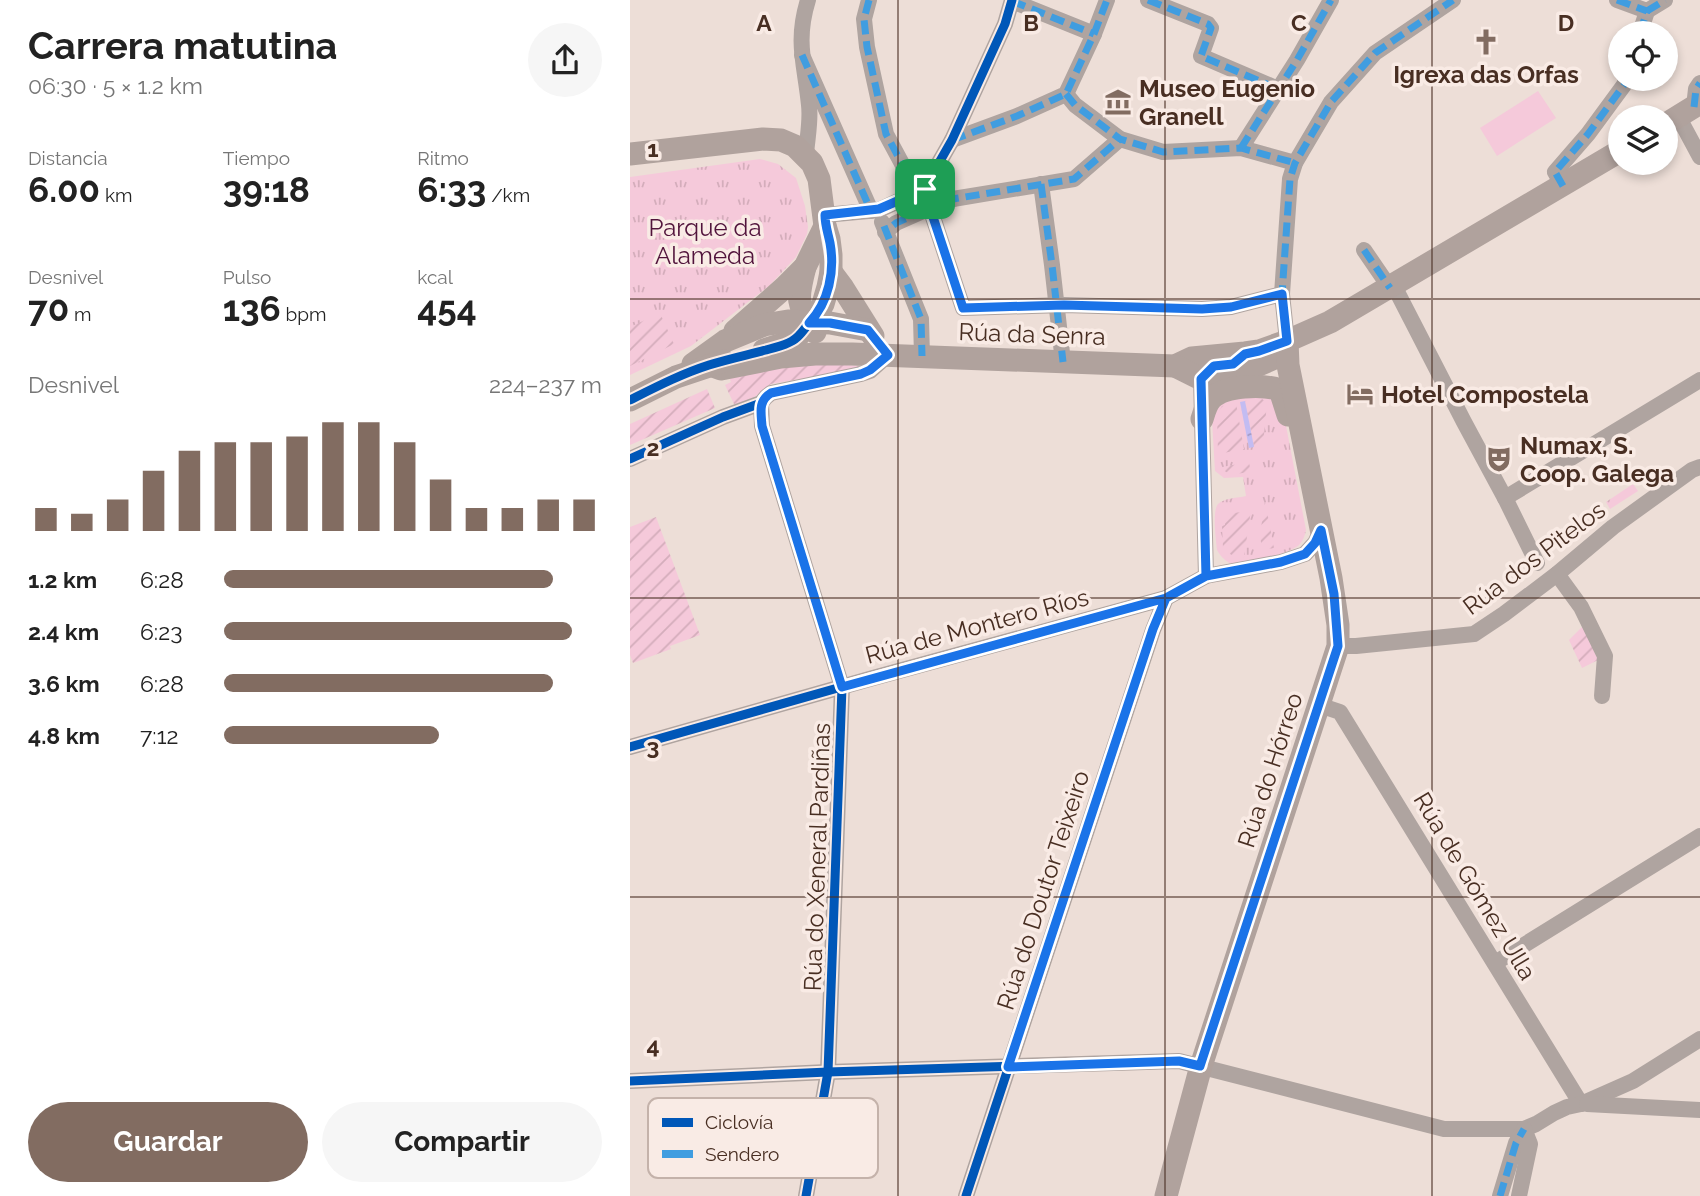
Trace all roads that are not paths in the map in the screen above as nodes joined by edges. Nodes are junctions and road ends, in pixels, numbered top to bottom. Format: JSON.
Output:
{"nodes":[{"id":1,"x":808,"y":0,"type":"edge"},
{"id":2,"x":869,"y":0,"type":"edge"},
{"id":3,"x":1012,"y":0,"type":"edge"},
{"id":4,"x":1107,"y":0,"type":"edge"},
{"id":5,"x":1148,"y":0,"type":"edge"},
{"id":6,"x":1331,"y":0,"type":"edge"},
{"id":7,"x":1453,"y":0,"type":"edge"},
{"id":8,"x":1616,"y":0,"type":"edge"},
{"id":9,"x":1665,"y":0,"type":"edge"},
{"id":10,"x":1647,"y":11,"type":"junction"},
{"id":11,"x":1644,"y":21,"type":"edge"},
{"id":12,"x":1094,"y":34,"type":"junction"},
{"id":13,"x":802,"y":55,"type":"junction"},
{"id":14,"x":1700,"y":83,"type":"edge"},
{"id":15,"x":1278,"y":89,"type":"junction"},
{"id":16,"x":1620,"y":91,"type":"edge"},
{"id":17,"x":1066,"y":94,"type":"junction"},
{"id":18,"x":1684,"y":113,"type":"edge"},
{"id":19,"x":1119,"y":139,"type":"junction"},
{"id":20,"x":952,"y":140,"type":"junction"},
{"id":21,"x":1241,"y":148,"type":"junction"},
{"id":22,"x":630,"y":154,"type":"edge"},
{"id":23,"x":806,"y":155,"type":"junction"},
{"id":24,"x":1700,"y":157,"type":"edge"},
{"id":25,"x":1608,"y":158,"type":"edge"},
{"id":26,"x":1294,"y":163,"type":"junction"},
{"id":27,"x":1041,"y":184,"type":"junction"},
{"id":28,"x":1563,"y":186,"type":"junction"},
{"id":29,"x":927,"y":197,"type":"junction"},
{"id":30,"x":875,"y":210,"type":"junction"},
{"id":31,"x":825,"y":221,"type":"junction"},
{"id":32,"x":885,"y":232,"type":"junction"},
{"id":33,"x":1364,"y":250,"type":"dead end"},
{"id":34,"x":805,"y":267,"type":"junction"},
{"id":35,"x":831,"y":272,"type":"junction"},
{"id":36,"x":1392,"y":287,"type":"junction"},
{"id":37,"x":1282,"y":294,"type":"junction"},
{"id":38,"x":1054,"y":305,"type":"junction"},
{"id":39,"x":809,"y":323,"type":"junction"},
{"id":40,"x":868,"y":330,"type":"junction"},
{"id":41,"x":725,"y":341,"type":"junction"},
{"id":42,"x":840,"y":354,"type":"junction"},
{"id":43,"x":1274,"y":354,"type":"junction"},
{"id":44,"x":888,"y":355,"type":"junction"},
{"id":45,"x":922,"y":356,"type":"junction"},
{"id":46,"x":1063,"y":362,"type":"junction"},
{"id":47,"x":710,"y":365,"type":"junction"},
{"id":48,"x":1175,"y":366,"type":"junction"},
{"id":49,"x":676,"y":377,"type":"junction"},
{"id":50,"x":1201,"y":379,"type":"junction"},
{"id":51,"x":1700,"y":380,"type":"edge"},
{"id":52,"x":630,"y":400,"type":"edge"},
{"id":53,"x":761,"y":403,"type":"junction"},
{"id":54,"x":1202,"y":419,"type":"junction"},
{"id":55,"x":630,"y":459,"type":"edge"},
{"id":56,"x":1700,"y":467,"type":"edge"},
{"id":57,"x":1505,"y":498,"type":"junction"},
{"id":58,"x":1321,"y":528,"type":"junction"},
{"id":59,"x":1537,"y":563,"type":"dead end"},
{"id":60,"x":1557,"y":574,"type":"junction"},
{"id":61,"x":1206,"y":576,"type":"junction"},
{"id":62,"x":1166,"y":598,"type":"junction"},
{"id":63,"x":1338,"y":646,"type":"junction"},
{"id":64,"x":842,"y":687,"type":"junction"},
{"id":65,"x":1602,"y":696,"type":"dead end"},
{"id":66,"x":1319,"y":705,"type":"junction"},
{"id":67,"x":630,"y":747,"type":"edge"},
{"id":68,"x":1700,"y":836,"type":"edge"},
{"id":69,"x":1495,"y":963,"type":"junction"},
{"id":70,"x":1700,"y":1039,"type":"edge"},
{"id":71,"x":1200,"y":1066,"type":"junction"},
{"id":72,"x":1008,"y":1067,"type":"junction"},
{"id":73,"x":828,"y":1072,"type":"junction"},
{"id":74,"x":630,"y":1081,"type":"edge"},
{"id":75,"x":1633,"y":1081,"type":"junction"},
{"id":76,"x":823,"y":1098,"type":"edge"},
{"id":77,"x":1581,"y":1104,"type":"junction"},
{"id":78,"x":1638,"y":1107,"type":"junction"},
{"id":79,"x":1700,"y":1110,"type":"edge"},
{"id":80,"x":1524,"y":1129,"type":"junction"},
{"id":81,"x":809,"y":1178,"type":"edge"},
{"id":82,"x":806,"y":1196,"type":"edge"},
{"id":83,"x":966,"y":1196,"type":"edge"},
{"id":84,"x":1166,"y":1196,"type":"edge"},
{"id":85,"x":1500,"y":1196,"type":"edge"},
{"id":86,"x":1519,"y":1196,"type":"edge"}],
"edges":[{"from":1,"to":13,"type":"street"},
{"from":2,"to":29,"type":"street"},
{"from":3,"to":12,"type":"street"},
{"from":3,"to":20,"type":"street"},
{"from":4,"to":12,"type":"street"},
{"from":5,"to":15,"type":"street"},
{"from":6,"to":15,"type":"street"},
{"from":7,"to":26,"type":"street"},
{"from":8,"to":10,"type":"street"},
{"from":9,"to":10,"type":"street"},
{"from":10,"to":11,"type":"street"},
{"from":12,"to":17,"type":"street"},
{"from":13,"to":23,"type":"street"},
{"from":13,"to":30,"type":"street"},
{"from":14,"to":18,"type":"street"},
{"from":15,"to":21,"type":"street"},
{"from":16,"to":28,"type":"street"},
{"from":17,"to":19,"type":"street"},
{"from":17,"to":20,"type":"street"},
{"from":18,"to":24,"type":"street"},
{"from":19,"to":21,"type":"street"},
{"from":19,"to":27,"type":"street"},
{"from":20,"to":29,"type":"street"},
{"from":21,"to":26,"type":"street"},
{"from":22,"to":23,"type":"street"},
{"from":23,"to":31,"type":"street"},
{"from":25,"to":28,"type":"street"},
{"from":26,"to":37,"type":"street"},
{"from":27,"to":29,"type":"street"},
{"from":27,"to":38,"type":"street"},
{"from":28,"to":36,"type":"street"},
{"from":29,"to":30,"type":"street"},
{"from":29,"to":32,"type":"street"},
{"from":29,"to":38,"type":"street"},
{"from":30,"to":31,"type":"street"},
{"from":30,"to":32,"type":"street"},
{"from":31,"to":34,"type":"street"},
{"from":31,"to":35,"type":"street"},
{"from":32,"to":45,"type":"street"},
{"from":33,"to":36,"type":"street"},
{"from":34,"to":39,"type":"street"},
{"from":34,"to":41,"type":"street"},
{"from":35,"to":39,"type":"street"},
{"from":35,"to":40,"type":"street"},
{"from":36,"to":43,"type":"street"},
{"from":36,"to":57,"type":"street"},
{"from":37,"to":38,"type":"street"},
{"from":37,"to":43,"type":"street"},
{"from":38,"to":46,"type":"street"},
{"from":39,"to":40,"type":"street"},
{"from":39,"to":41,"type":"street"},
{"from":39,"to":42,"type":"street"},
{"from":39,"to":47,"type":"street"},
{"from":40,"to":44,"type":"street"},
{"from":41,"to":49,"type":"street"},
{"from":42,"to":44,"type":"street","name":"Rúa da Senra"},
{"from":42,"to":47,"type":"street","name":"Rúa da Senra"},
{"from":43,"to":48,"type":"street","name":"Rúa da Senra"},
{"from":43,"to":50,"type":"street"},
{"from":43,"to":50,"type":"street"},
{"from":43,"to":58,"type":"street","name":"Rúa do Hórreo"},
{"from":44,"to":45,"type":"street","name":"Rúa da Senra"},
{"from":44,"to":53,"type":"street"},
{"from":45,"to":46,"type":"street","name":"Rúa da Senra"},
{"from":46,"to":48,"type":"street","name":"Rúa da Senra"},
{"from":47,"to":49,"type":"street"},
{"from":48,"to":50,"type":"street","name":"Rúa da Senra"},
{"from":49,"to":52,"type":"street"},
{"from":50,"to":54,"type":"street"},
{"from":51,"to":57,"type":"street"},
{"from":53,"to":55,"type":"street"},
{"from":53,"to":64,"type":"street","name":"Rúa do Xeneral Pardiñas"},
{"from":54,"to":58,"type":"street"},
{"from":54,"to":61,"type":"street"},
{"from":56,"to":60,"type":"street","name":"Rúa dos Pitelos"},
{"from":57,"to":59,"type":"street"},
{"from":58,"to":61,"type":"street","name":"Rúa de Montero Ríos"},
{"from":58,"to":63,"type":"street","name":"Rúa do Hórreo"},
{"from":60,"to":63,"type":"street","name":"Rúa dos Pitelos"},
{"from":60,"to":65,"type":"street"},
{"from":61,"to":62,"type":"street","name":"Rúa de Montero Ríos"},
{"from":62,"to":64,"type":"street","name":"Rúa de Montero Ríos"},
{"from":62,"to":72,"type":"street","name":"Rúa do Doutor Teixeiro"},
{"from":63,"to":66,"type":"street","name":"Rúa do Hórreo"},
{"from":64,"to":67,"type":"street","name":"Rúa de Montero Ríos"},
{"from":64,"to":73,"type":"street","name":"Rúa do Xeneral Pardiñas"},
{"from":66,"to":69,"type":"street","name":"Rúa de Gómez Ulla"},
{"from":66,"to":71,"type":"street","name":"Rúa do Hórreo"},
{"from":68,"to":69,"type":"street"},
{"from":69,"to":77,"type":"street","name":"Rúa de Gómez Ulla"},
{"from":70,"to":75,"type":"street"},
{"from":71,"to":72,"type":"street"},
{"from":71,"to":80,"type":"street"},
{"from":71,"to":84,"type":"street","name":"Rúa do Hórreo"},
{"from":72,"to":73,"type":"street"},
{"from":72,"to":83,"type":"street","name":"Rúa do Doutor Teixeiro"},
{"from":73,"to":74,"type":"street"},
{"from":73,"to":76,"type":"street","name":"Rúa do Xeneral Pardiñas"},
{"from":75,"to":77,"type":"street"},
{"from":75,"to":78,"type":"street"},
{"from":77,"to":78,"type":"street"},
{"from":77,"to":80,"type":"street"},
{"from":78,"to":79,"type":"street"},
{"from":80,"to":85,"type":"street"},
{"from":80,"to":86,"type":"street"},
{"from":81,"to":82,"type":"street","name":"Rúa do Xeneral Pardiñas"}]}
